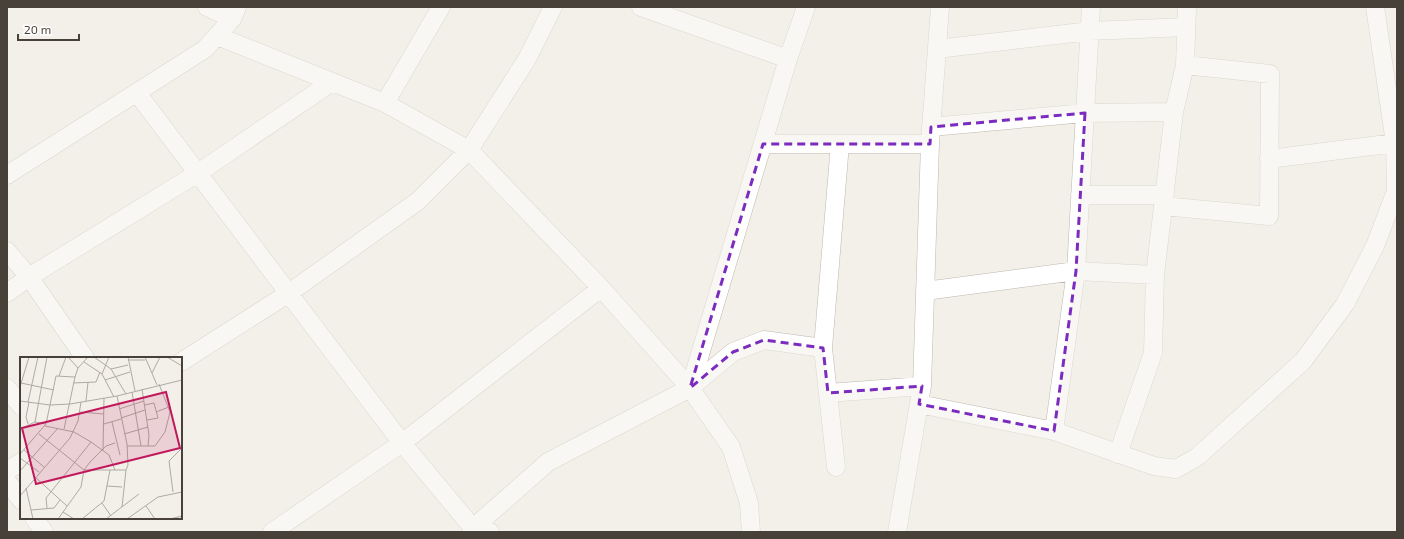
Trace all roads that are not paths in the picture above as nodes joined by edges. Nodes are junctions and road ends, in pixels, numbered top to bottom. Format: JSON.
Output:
{"nodes":[{"id":1,"x":208,"y":7,"type":"edge"},
{"id":2,"x":440,"y":7,"type":"edge"},
{"id":3,"x":553,"y":7,"type":"edge"},
{"id":4,"x":641,"y":7,"type":"edge"},
{"id":5,"x":806,"y":7,"type":"edge"},
{"id":6,"x":940,"y":7,"type":"edge"},
{"id":7,"x":1091,"y":7,"type":"edge"},
{"id":8,"x":1187,"y":7,"type":"edge"},
{"id":9,"x":1375,"y":7,"type":"edge"},
{"id":10,"x":234,"y":13,"type":"edge"},
{"id":11,"x":1186,"y":27,"type":"junction"},
{"id":12,"x":1090,"y":31,"type":"junction"},
{"id":13,"x":217,"y":36,"type":"junction"},
{"id":14,"x":937,"y":49,"type":"junction"},
{"id":15,"x":788,"y":59,"type":"junction"},
{"id":16,"x":1185,"y":65,"type":"junction"},
{"id":17,"x":332,"y":82,"type":"junction"},
{"id":18,"x":137,"y":92,"type":"junction"},
{"id":19,"x":385,"y":103,"type":"junction"},
{"id":20,"x":1174,"y":112,"type":"junction"},
{"id":21,"x":1085,"y":113,"type":"junction"},
{"id":22,"x":931,"y":135,"type":"junction"},
{"id":23,"x":1395,"y":143,"type":"junction"},
{"id":24,"x":763,"y":144,"type":"junction"},
{"id":25,"x":840,"y":144,"type":"junction"},
{"id":26,"x":469,"y":150,"type":"junction"},
{"id":27,"x":1269,"y":159,"type":"junction"},
{"id":28,"x":198,"y":173,"type":"junction"},
{"id":29,"x":7,"y":175,"type":"edge"},
{"id":30,"x":1080,"y":195,"type":"junction"},
{"id":31,"x":1164,"y":201,"type":"junction"},
{"id":32,"x":7,"y":251,"type":"edge"},
{"id":33,"x":1076,"y":271,"type":"junction"},
{"id":34,"x":1155,"y":275,"type":"junction"},
{"id":35,"x":29,"y":277,"type":"junction"},
{"id":36,"x":602,"y":288,"type":"junction"},
{"id":37,"x":925,"y":291,"type":"junction"},
{"id":38,"x":7,"y":293,"type":"edge"},
{"id":39,"x":289,"y":293,"type":"junction"},
{"id":40,"x":823,"y":348,"type":"junction"},
{"id":41,"x":85,"y":357,"type":"edge"},
{"id":42,"x":182,"y":361,"type":"edge"},
{"id":43,"x":7,"y":388,"type":"edge"},
{"id":44,"x":690,"y":388,"type":"junction"},
{"id":45,"x":828,"y":393,"type":"junction"},
{"id":46,"x":920,"y":395,"type":"junction"},
{"id":47,"x":20,"y":405,"type":"edge"},
{"id":48,"x":1054,"y":431,"type":"junction"},
{"id":49,"x":402,"y":443,"type":"junction"},
{"id":50,"x":1118,"y":454,"type":"junction"},
{"id":51,"x":20,"y":463,"type":"edge"},
{"id":52,"x":836,"y":467,"type":"dead end"},
{"id":53,"x":7,"y":471,"type":"edge"},
{"id":54,"x":7,"y":481,"type":"edge"},
{"id":55,"x":20,"y":499,"type":"edge"},
{"id":56,"x":35,"y":519,"type":"edge"},
{"id":57,"x":478,"y":531,"type":"edge"},
{"id":58,"x":44,"y":532,"type":"edge"},
{"id":59,"x":272,"y":532,"type":"edge"},
{"id":60,"x":751,"y":532,"type":"edge"},
{"id":61,"x":897,"y":532,"type":"edge"}],
"edges":[{"from":1,"to":10,"type":"street"},
{"from":2,"to":19,"type":"street"},
{"from":3,"to":26,"type":"street"},
{"from":4,"to":15,"type":"street"},
{"from":5,"to":15,"type":"street"},
{"from":6,"to":14,"type":"street"},
{"from":7,"to":12,"type":"street"},
{"from":8,"to":11,"type":"street"},
{"from":9,"to":23,"type":"street"},
{"from":10,"to":13,"type":"street"},
{"from":11,"to":12,"type":"street"},
{"from":11,"to":16,"type":"street"},
{"from":12,"to":14,"type":"street"},
{"from":12,"to":21,"type":"street"},
{"from":13,"to":17,"type":"street"},
{"from":13,"to":18,"type":"street"},
{"from":14,"to":22,"type":"street"},
{"from":15,"to":24,"type":"street"},
{"from":16,"to":20,"type":"street"},
{"from":16,"to":27,"type":"street"},
{"from":17,"to":19,"type":"street"},
{"from":17,"to":28,"type":"street"},
{"from":18,"to":28,"type":"street"},
{"from":18,"to":29,"type":"street"},
{"from":19,"to":26,"type":"street"},
{"from":20,"to":21,"type":"street"},
{"from":20,"to":31,"type":"street"},
{"from":21,"to":22,"type":"street"},
{"from":21,"to":30,"type":"street"},
{"from":22,"to":25,"type":"street"},
{"from":22,"to":37,"type":"street"},
{"from":23,"to":27,"type":"street"},
{"from":23,"to":50,"type":"street"},
{"from":24,"to":25,"type":"street"},
{"from":24,"to":44,"type":"street"},
{"from":25,"to":40,"type":"street"},
{"from":26,"to":36,"type":"street"},
{"from":26,"to":39,"type":"street"},
{"from":27,"to":31,"type":"street"},
{"from":28,"to":35,"type":"street"},
{"from":28,"to":39,"type":"street"},
{"from":30,"to":31,"type":"street"},
{"from":30,"to":33,"type":"street"},
{"from":31,"to":34,"type":"street"},
{"from":32,"to":35,"type":"street"},
{"from":33,"to":34,"type":"street"},
{"from":33,"to":37,"type":"street"},
{"from":33,"to":48,"type":"street"},
{"from":34,"to":50,"type":"street"},
{"from":35,"to":38,"type":"street"},
{"from":35,"to":41,"type":"street"},
{"from":36,"to":44,"type":"street"},
{"from":36,"to":49,"type":"street"},
{"from":37,"to":46,"type":"street"},
{"from":39,"to":42,"type":"street"},
{"from":39,"to":49,"type":"street"},
{"from":40,"to":44,"type":"street"},
{"from":40,"to":45,"type":"street"},
{"from":43,"to":47,"type":"street"},
{"from":44,"to":57,"type":"street"},
{"from":44,"to":60,"type":"street"},
{"from":45,"to":46,"type":"street"},
{"from":45,"to":52,"type":"street"},
{"from":46,"to":48,"type":"street"},
{"from":46,"to":61,"type":"street"},
{"from":48,"to":50,"type":"street"},
{"from":49,"to":57,"type":"street"},
{"from":49,"to":59,"type":"street"},
{"from":51,"to":53,"type":"street"},
{"from":54,"to":55,"type":"street"},
{"from":56,"to":58,"type":"street"}]}
